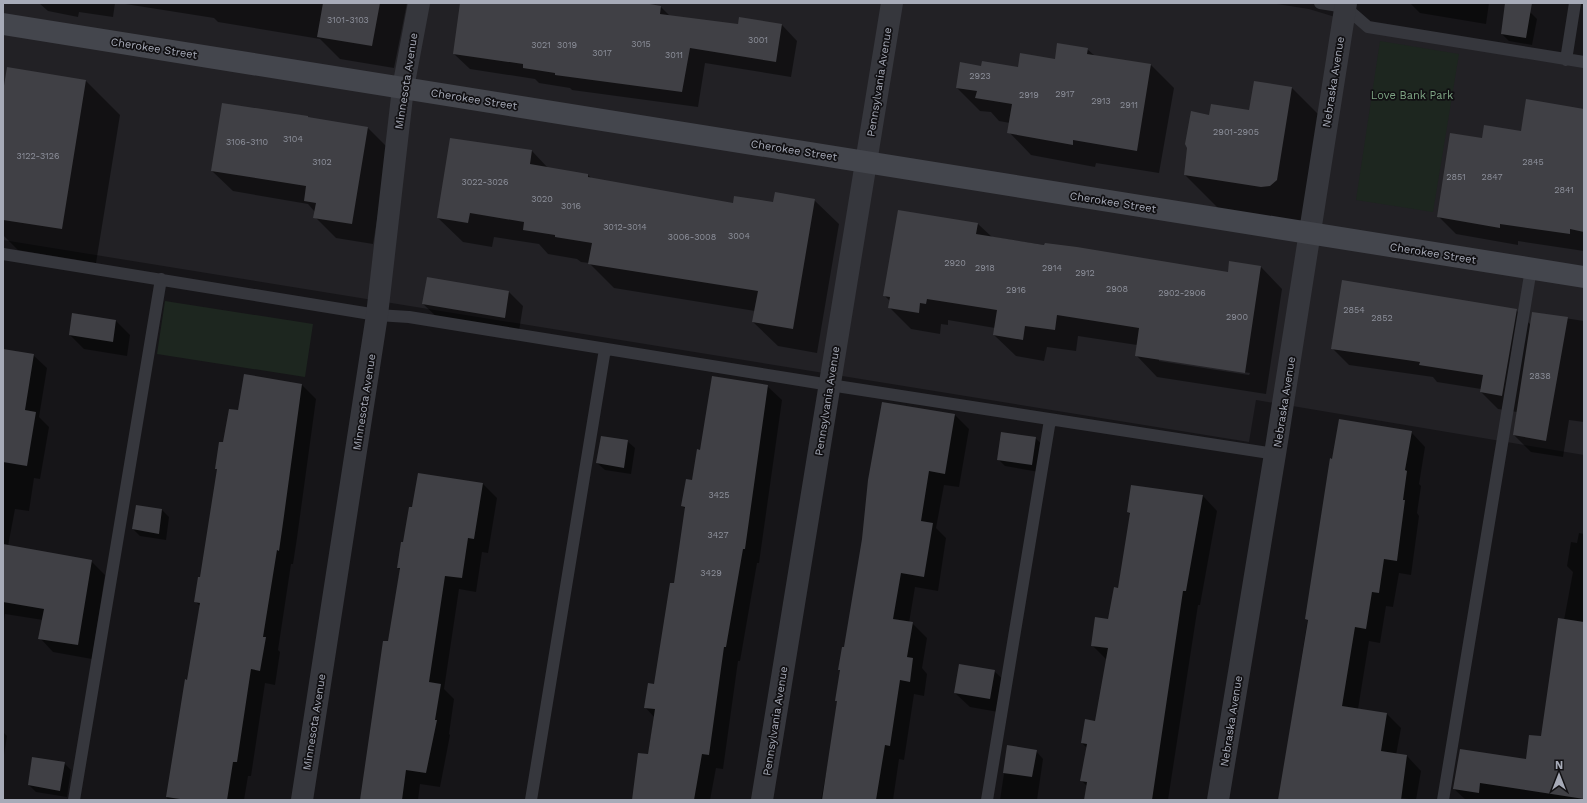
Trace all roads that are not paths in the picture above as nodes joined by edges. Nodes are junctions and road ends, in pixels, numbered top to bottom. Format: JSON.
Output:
{"nodes":[{"id":1,"x":419,"y":3,"type":"edge"},
{"id":2,"x":892,"y":3,"type":"edge"},
{"id":3,"x":1320,"y":3,"type":"edge"},
{"id":4,"x":1574,"y":3,"type":"edge"},
{"id":5,"x":1345,"y":5,"type":"edge"},
{"id":6,"x":3,"y":24,"type":"edge"},
{"id":7,"x":1566,"y":60,"type":"junction"},
{"id":8,"x":1584,"y":62,"type":"edge"},
{"id":9,"x":403,"y":88,"type":"junction"},
{"id":10,"x":866,"y":162,"type":"junction"},
{"id":11,"x":1310,"y":234,"type":"junction"},
{"id":12,"x":3,"y":254,"type":"edge"},
{"id":13,"x":1531,"y":269,"type":"junction"},
{"id":14,"x":1584,"y":277,"type":"edge"},
{"id":15,"x":161,"y":279,"type":"junction"},
{"id":16,"x":377,"y":314,"type":"junction"},
{"id":17,"x":605,"y":349,"type":"junction"},
{"id":18,"x":830,"y":385,"type":"junction"},
{"id":19,"x":1050,"y":420,"type":"junction"},
{"id":20,"x":1275,"y":454,"type":"junction"},
{"id":21,"x":74,"y":800,"type":"edge"},
{"id":22,"x":302,"y":800,"type":"edge"},
{"id":23,"x":531,"y":800,"type":"edge"},
{"id":24,"x":762,"y":800,"type":"edge"},
{"id":25,"x":988,"y":800,"type":"edge"},
{"id":26,"x":1218,"y":800,"type":"edge"},
{"id":27,"x":1443,"y":800,"type":"edge"}],
"edges":[{"from":1,"to":9,"type":"street","name":"Minnesota Avenue"},
{"from":2,"to":10,"type":"street","name":"Pennsylvania Avenue"},
{"from":3,"to":5,"type":"lane"},
{"from":4,"to":7,"type":"lane"},
{"from":5,"to":7,"type":"lane"},
{"from":5,"to":11,"type":"street","name":"Nebraska Avenue"},
{"from":6,"to":9,"type":"street","name":"Cherokee Street"},
{"from":7,"to":8,"type":"lane"},
{"from":9,"to":10,"type":"street","name":"Cherokee Street"},
{"from":9,"to":16,"type":"street","name":"Minnesota Avenue"},
{"from":10,"to":11,"type":"street","name":"Cherokee Street"},
{"from":10,"to":18,"type":"street","name":"Pennsylvania Avenue"},
{"from":11,"to":13,"type":"street","name":"Cherokee Street"},
{"from":11,"to":20,"type":"street","name":"Nebraska Avenue"},
{"from":12,"to":15,"type":"lane"},
{"from":13,"to":14,"type":"street","name":"Cherokee Street"},
{"from":13,"to":27,"type":"lane"},
{"from":15,"to":16,"type":"lane"},
{"from":15,"to":21,"type":"lane"},
{"from":16,"to":17,"type":"lane"},
{"from":16,"to":22,"type":"street","name":"Minnesota Avenue"},
{"from":17,"to":18,"type":"lane"},
{"from":17,"to":23,"type":"lane"},
{"from":18,"to":19,"type":"lane"},
{"from":18,"to":24,"type":"street","name":"Pennsylvania Avenue"},
{"from":19,"to":20,"type":"lane"},
{"from":19,"to":25,"type":"lane"},
{"from":20,"to":26,"type":"street","name":"Nebraska Avenue"}]}
